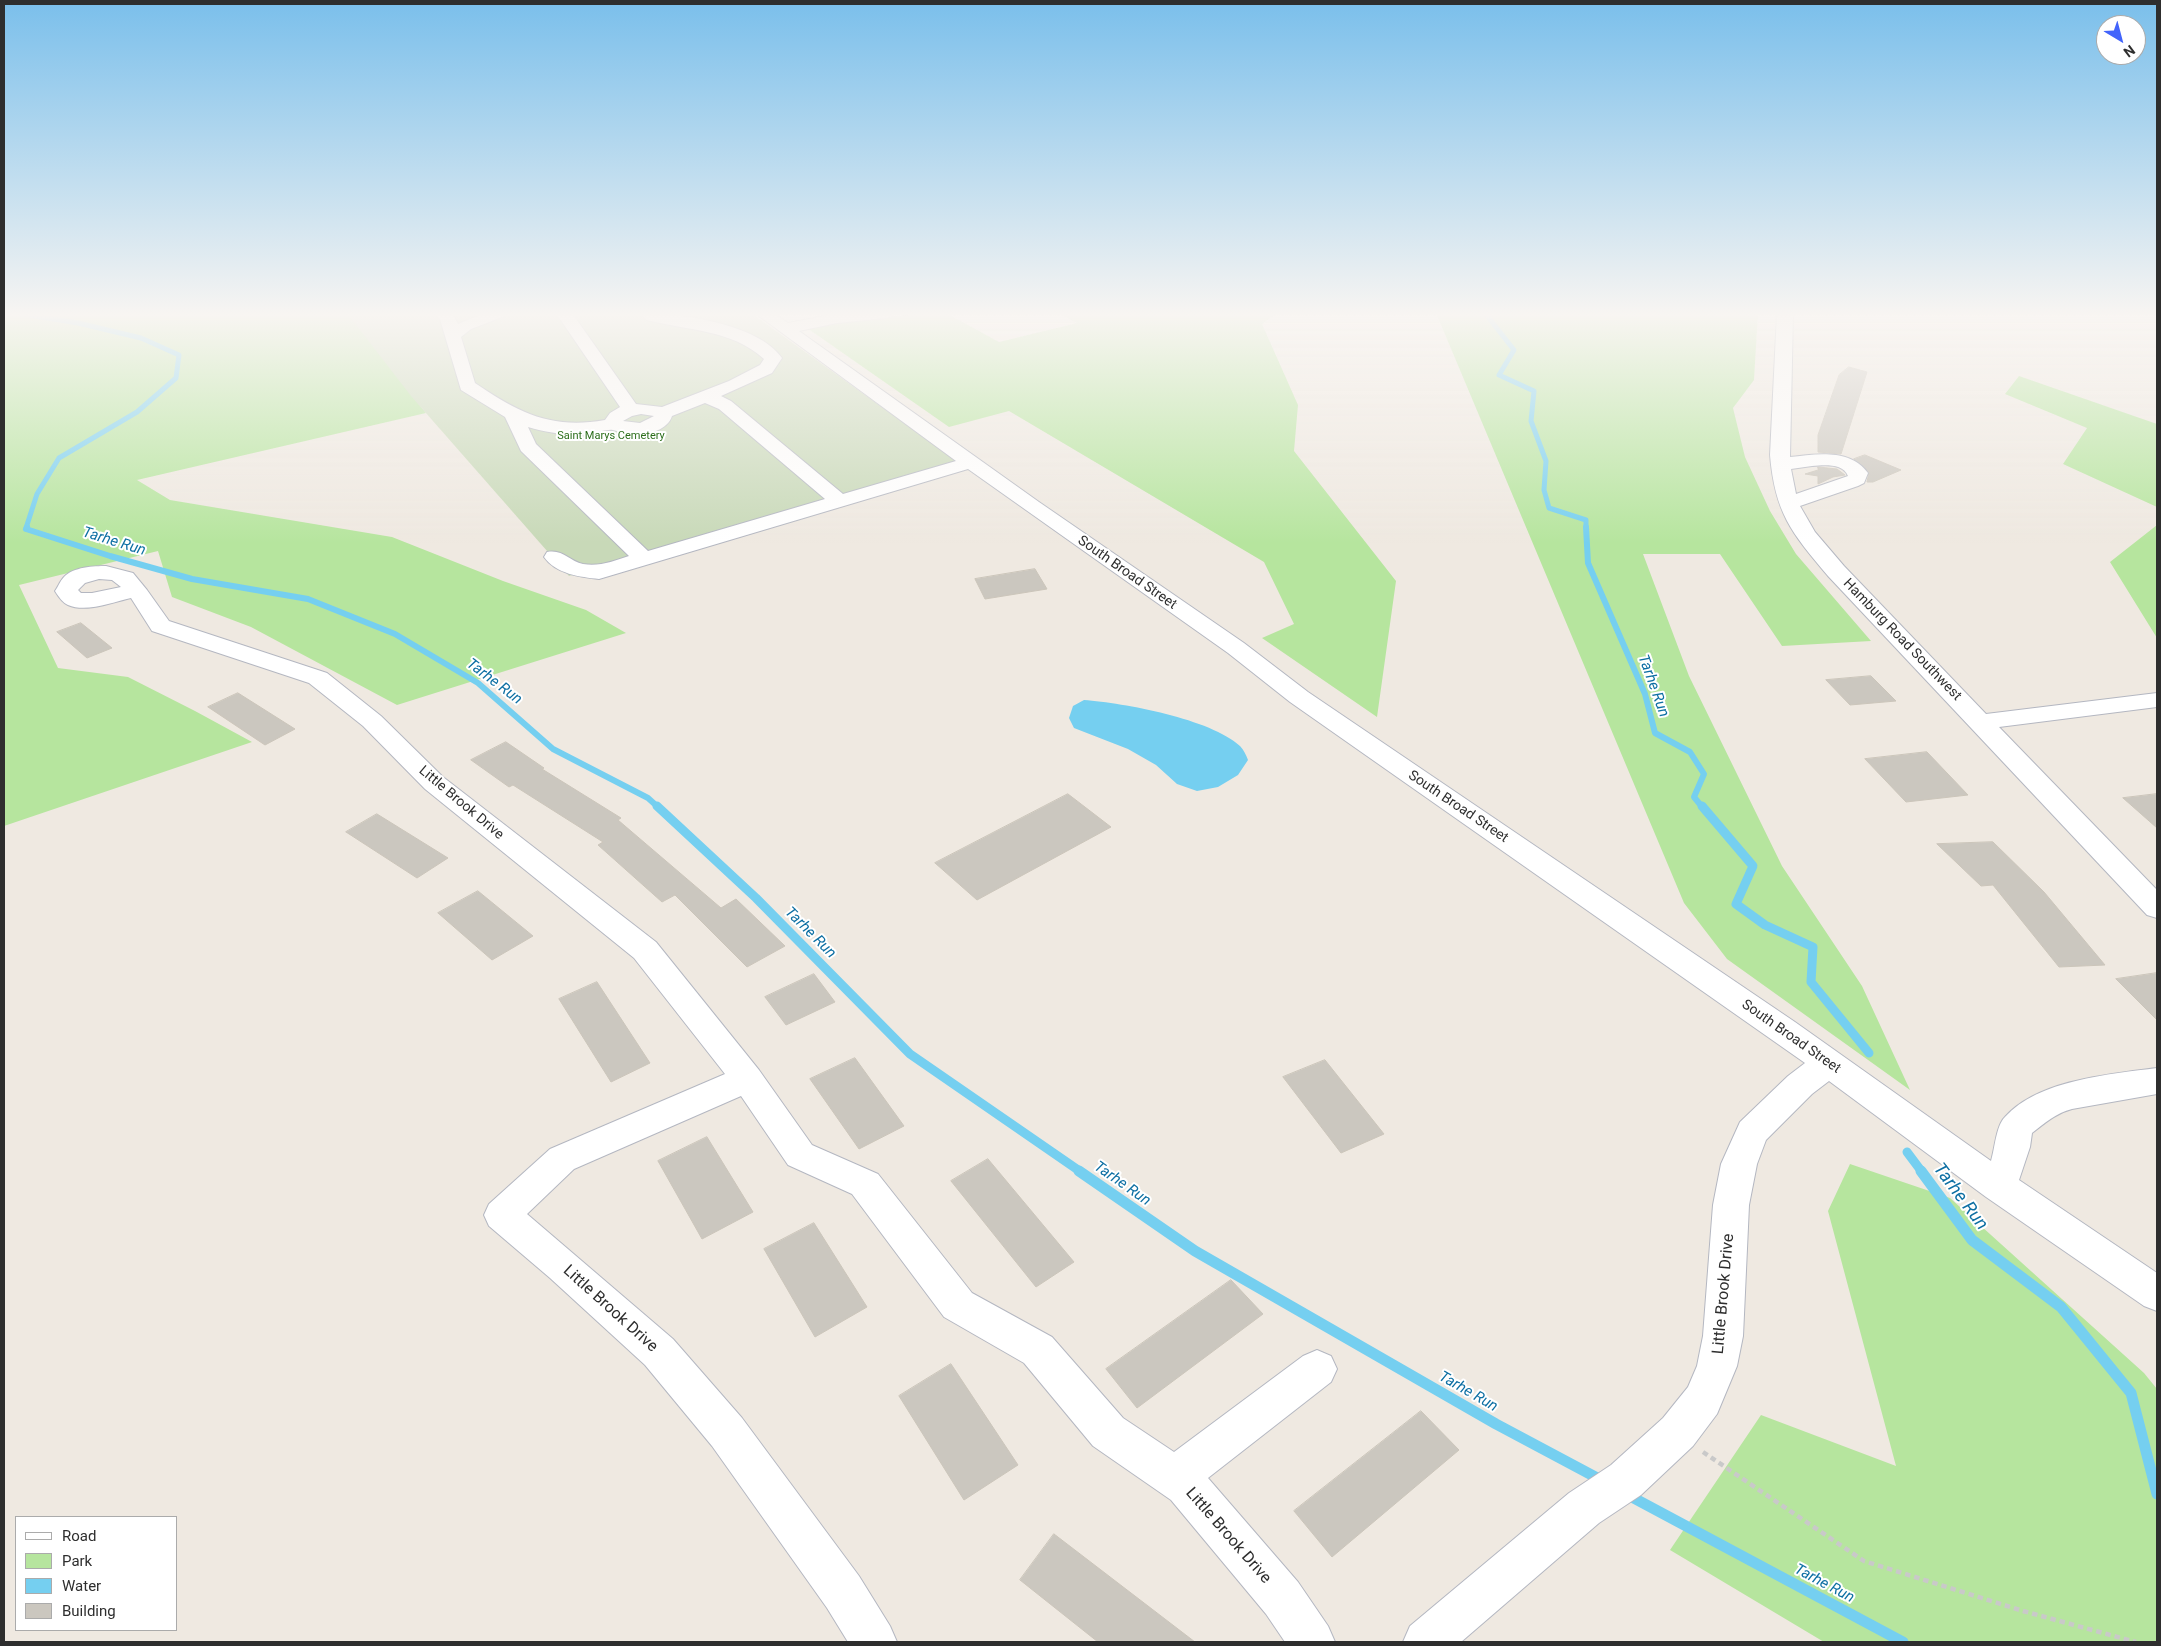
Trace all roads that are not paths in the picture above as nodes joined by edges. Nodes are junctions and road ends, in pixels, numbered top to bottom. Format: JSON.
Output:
{"nodes":[{"id":1,"x":472,"y":390,"type":"edge"},
{"id":2,"x":617,"y":390,"type":"edge"},
{"id":3,"x":723,"y":390,"type":"edge"},
{"id":4,"x":871,"y":390,"type":"edge"},
{"id":5,"x":1783,"y":390,"type":"edge"},
{"id":6,"x":708,"y":397,"type":"junction"},
{"id":7,"x":631,"y":410,"type":"junction"},
{"id":8,"x":662,"y":414,"type":"junction"},
{"id":9,"x":514,"y":415,"type":"junction"},
{"id":10,"x":615,"y":424,"type":"junction"},
{"id":11,"x":973,"y":462,"type":"junction"},
{"id":12,"x":1781,"y":464,"type":"junction"},
{"id":13,"x":840,"y":502,"type":"junction"},
{"id":14,"x":1788,"y":503,"type":"junction"},
{"id":15,"x":555,"y":557,"type":"dead end"},
{"id":16,"x":644,"y":559,"type":"junction"},
{"id":17,"x":134,"y":590,"type":"dead end"},
{"id":18,"x":2157,"y":700,"type":"edge"},
{"id":19,"x":1980,"y":722,"type":"junction"},
{"id":20,"x":2157,"y":908,"type":"edge"},
{"id":21,"x":1829,"y":1063,"type":"junction"},
{"id":22,"x":747,"y":1079,"type":"junction"},
{"id":23,"x":2157,"y":1082,"type":"edge"},
{"id":24,"x":1999,"y":1186,"type":"junction"},
{"id":25,"x":2157,"y":1294,"type":"edge"},
{"id":26,"x":1317,"y":1369,"type":"dead end"},
{"id":27,"x":1174,"y":1478,"type":"junction"},
{"id":28,"x":874,"y":1642,"type":"edge"},
{"id":29,"x":1312,"y":1642,"type":"edge"},
{"id":30,"x":1426,"y":1642,"type":"edge"}],
"edges":[{"from":1,"to":9,"type":"street"},
{"from":2,"to":7,"type":"street"},
{"from":3,"to":6,"type":"street"},
{"from":4,"to":11,"type":"street","name":"South Broad Street"},
{"from":5,"to":12,"type":"street","name":"Hamburg Road Southwest"},
{"from":6,"to":8,"type":"street"},
{"from":6,"to":13,"type":"street"},
{"from":7,"to":8,"type":"street"},
{"from":7,"to":10,"type":"street"},
{"from":8,"to":10,"type":"street"},
{"from":9,"to":10,"type":"street"},
{"from":9,"to":16,"type":"street"},
{"from":11,"to":13,"type":"street"},
{"from":11,"to":21,"type":"street","name":"South Broad Street"},
{"from":12,"to":14,"type":"street","name":"Hamburg Road Southwest"},
{"from":12,"to":14,"type":"street"},
{"from":13,"to":16,"type":"street"},
{"from":14,"to":19,"type":"street","name":"Hamburg Road Southwest"},
{"from":15,"to":16,"type":"street"},
{"from":17,"to":22,"type":"street","name":"Little Brook Drive"},
{"from":18,"to":19,"type":"street"},
{"from":19,"to":20,"type":"street","name":"Hamburg Road Southwest"},
{"from":21,"to":24,"type":"street","name":"South Broad Street"},
{"from":21,"to":30,"type":"street","name":"Little Brook Drive"},
{"from":22,"to":27,"type":"street","name":"Little Brook Drive"},
{"from":22,"to":28,"type":"street","name":"Little Brook Drive"},
{"from":23,"to":24,"type":"street"},
{"from":24,"to":25,"type":"street","name":"South Broad Street"},
{"from":26,"to":27,"type":"street"},
{"from":27,"to":29,"type":"street","name":"Little Brook Drive"}]}
